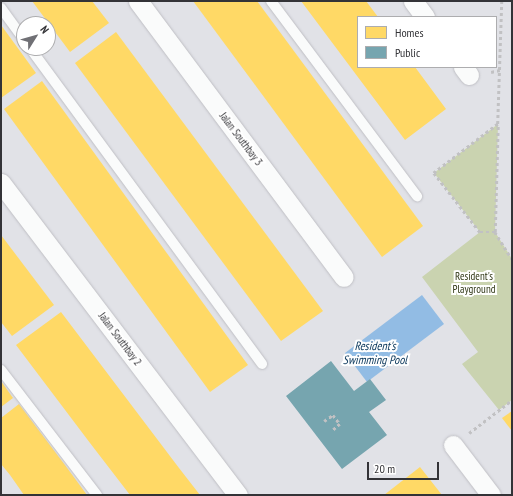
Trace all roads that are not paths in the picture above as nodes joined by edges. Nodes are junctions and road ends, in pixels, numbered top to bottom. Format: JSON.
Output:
{"nodes":[{"id":1,"x":138,"y":1,"type":"edge"},
{"id":2,"x":272,"y":1,"type":"edge"},
{"id":3,"x":413,"y":1,"type":"edge"},
{"id":4,"x":1,"y":8,"type":"edge"},
{"id":5,"x":424,"y":16,"type":"edge"},
{"id":6,"x":16,"y":29,"type":"edge"},
{"id":7,"x":36,"y":56,"type":"edge"},
{"id":8,"x":1,"y":183,"type":"edge"},
{"id":9,"x":417,"y":196,"type":"dead end"},
{"id":10,"x":344,"y":276,"type":"dead end"},
{"id":11,"x":262,"y":364,"type":"dead end"},
{"id":12,"x":1,"y":370,"type":"edge"},
{"id":13,"x":453,"y":445,"type":"road end"},
{"id":14,"x":97,"y":495,"type":"edge"},
{"id":15,"x":238,"y":495,"type":"edge"},
{"id":16,"x":491,"y":495,"type":"edge"}],
"edges":[{"from":1,"to":10,"type":"street","name":"Jalan Southbay 3"},
{"from":2,"to":9,"type":"lane"},
{"from":3,"to":5,"type":"street"},
{"from":4,"to":6,"type":"lane"},
{"from":7,"to":11,"type":"lane"},
{"from":8,"to":15,"type":"street","name":"Jalan Southbay 2"},
{"from":12,"to":14,"type":"lane"},
{"from":13,"to":16,"type":"street"}]}
